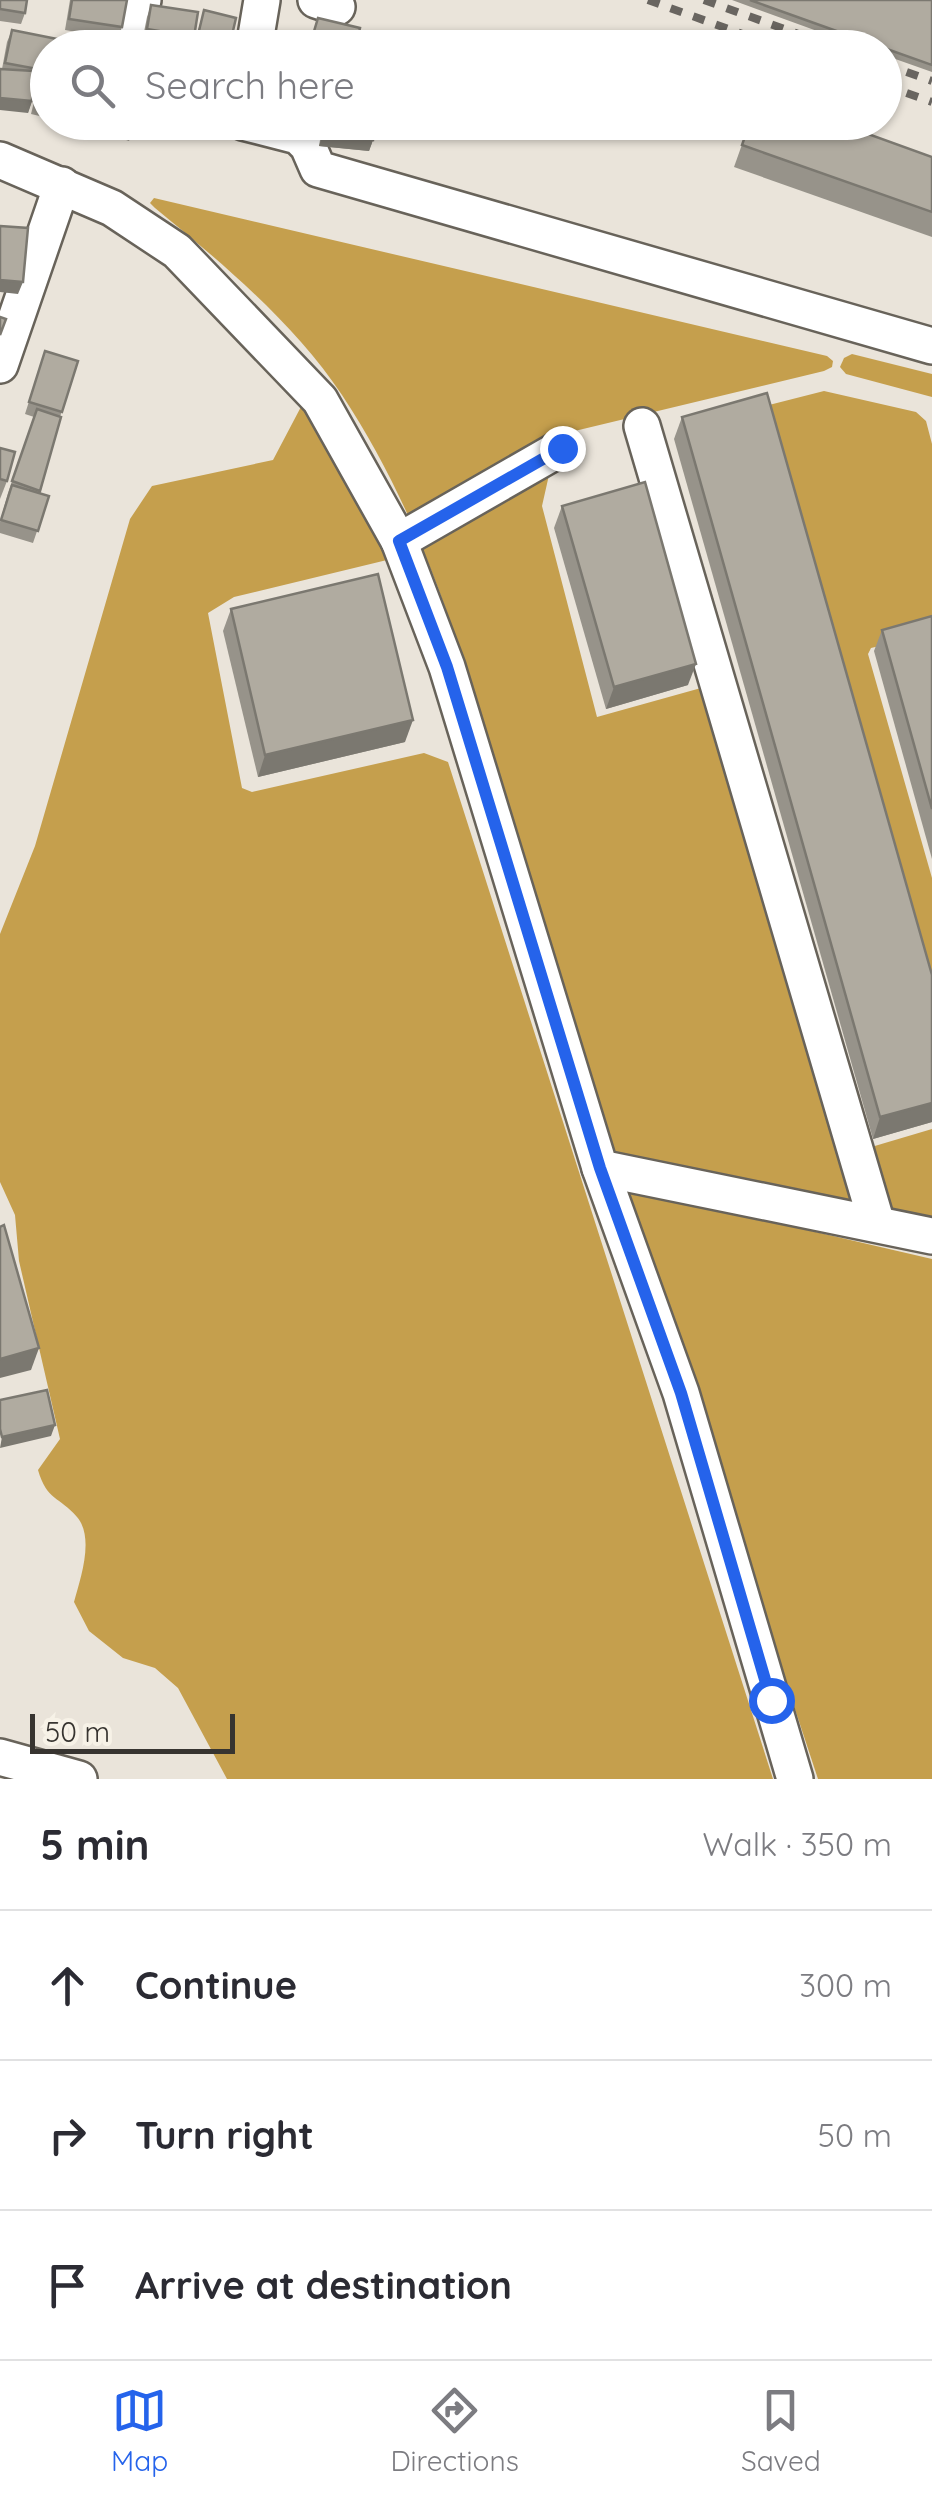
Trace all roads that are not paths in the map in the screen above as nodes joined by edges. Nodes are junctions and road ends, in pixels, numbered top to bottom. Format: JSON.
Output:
{"nodes":[{"id":1,"x":143,"y":0,"type":"edge"},
{"id":2,"x":262,"y":0,"type":"edge"},
{"id":3,"x":135,"y":30,"type":"edge"},
{"id":4,"x":257,"y":30,"type":"edge"},
{"id":5,"x":302,"y":140,"type":"edge"},
{"id":6,"x":0,"y":160,"type":"edge"},
{"id":7,"x":62,"y":185,"type":"junction"},
{"id":8,"x":932,"y":346,"type":"edge"},
{"id":9,"x":0,"y":365,"type":"edge"},
{"id":10,"x":642,"y":426,"type":"dead end"},
{"id":11,"x":562,"y":448,"type":"dead end"},
{"id":12,"x":399,"y":541,"type":"junction"},
{"id":13,"x":600,"y":1168,"type":"junction"},
{"id":14,"x":876,"y":1224,"type":"junction"},
{"id":15,"x":932,"y":1236,"type":"edge"},
{"id":16,"x":0,"y":1758,"type":"edge"},
{"id":17,"x":79,"y":1779,"type":"edge"},
{"id":18,"x":795,"y":1779,"type":"edge"}],
"edges":[{"from":1,"to":3,"type":"street"},
{"from":2,"to":4,"type":"street"},
{"from":5,"to":8,"type":"street"},
{"from":6,"to":7,"type":"street"},
{"from":7,"to":9,"type":"street"},
{"from":7,"to":12,"type":"street"},
{"from":10,"to":14,"type":"street"},
{"from":11,"to":12,"type":"street"},
{"from":12,"to":13,"type":"street"},
{"from":13,"to":14,"type":"street"},
{"from":13,"to":18,"type":"street"},
{"from":14,"to":15,"type":"street"},
{"from":16,"to":17,"type":"street"}]}
